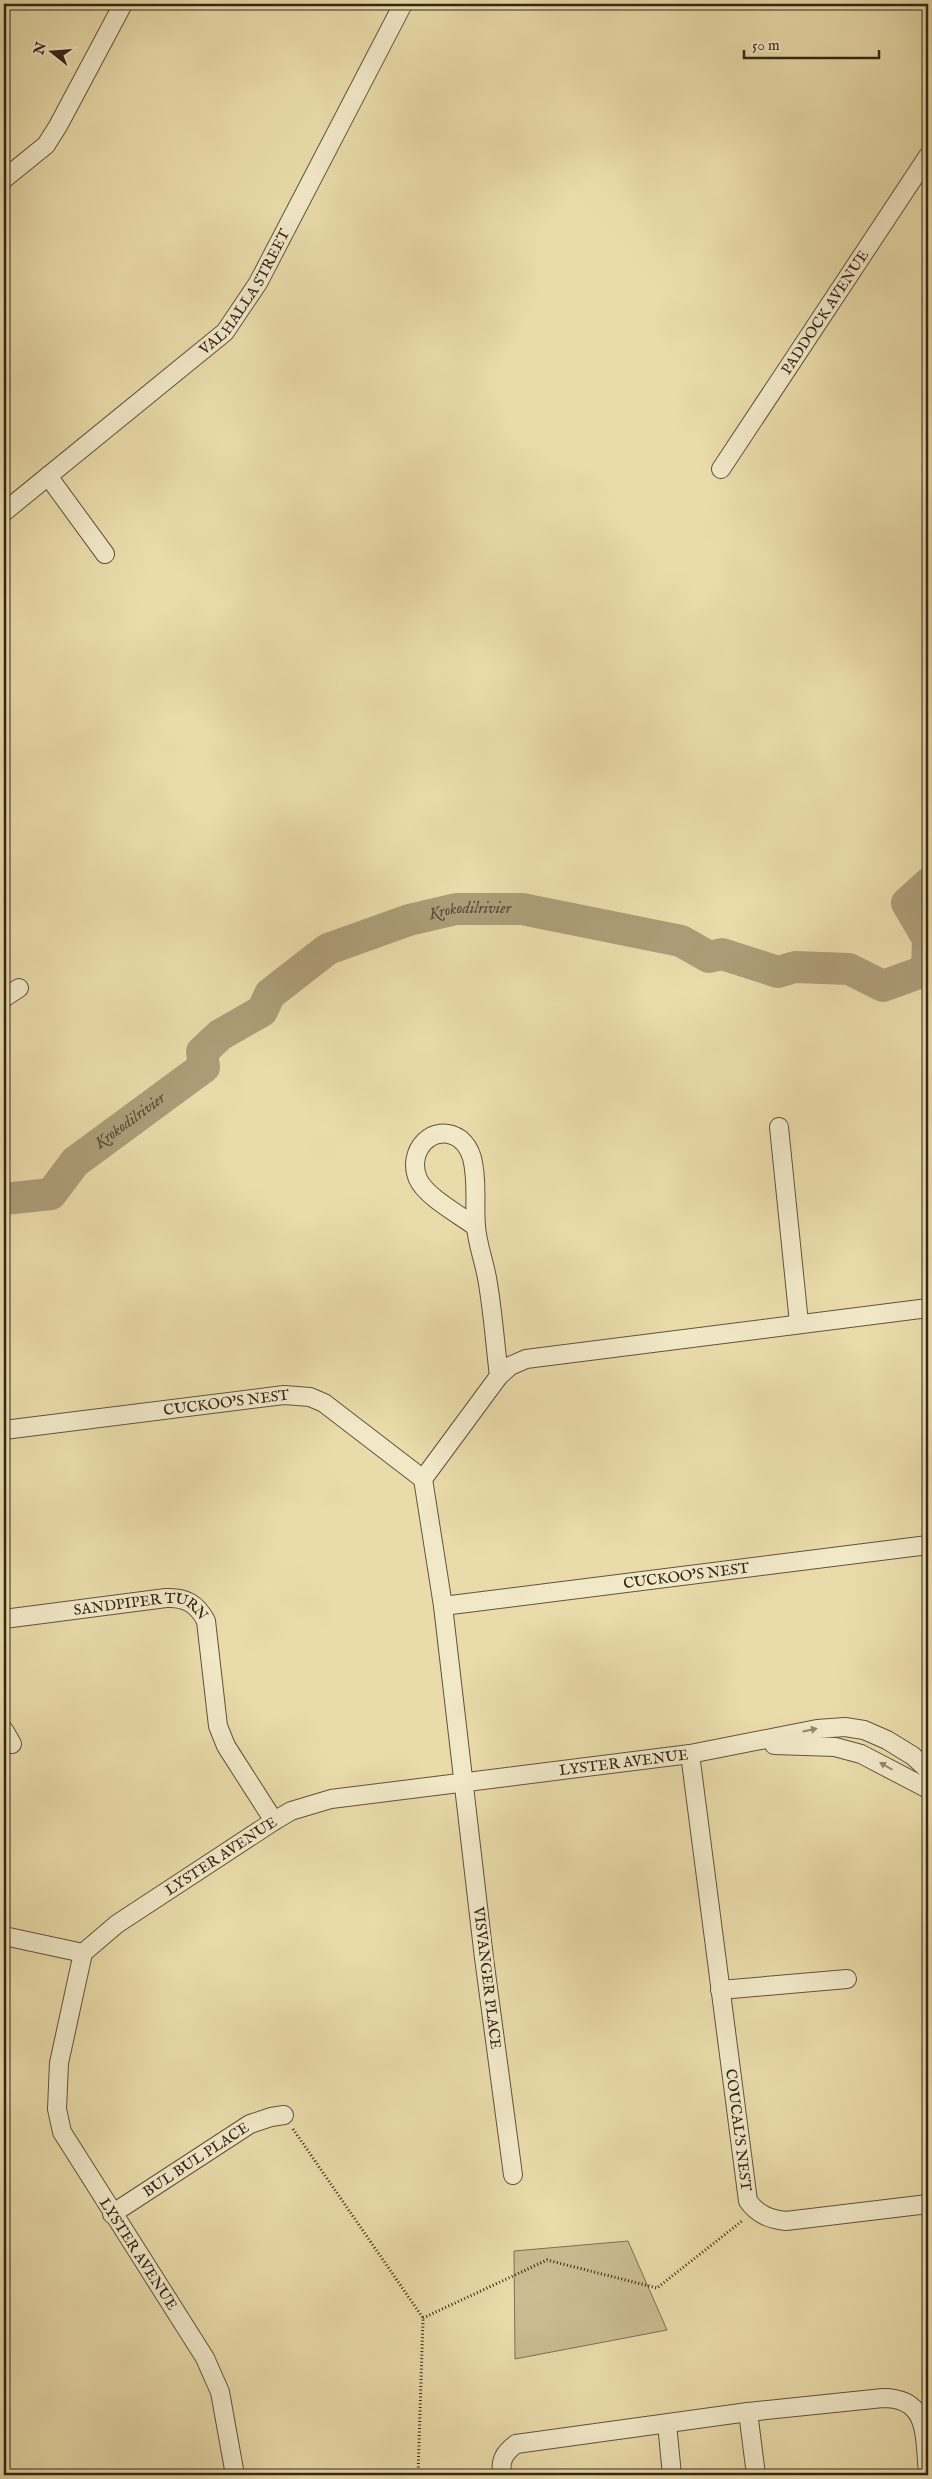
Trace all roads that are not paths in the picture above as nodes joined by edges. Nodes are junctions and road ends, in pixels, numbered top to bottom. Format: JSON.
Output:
{"nodes":[{"id":1,"x":123,"y":4,"type":"edge"},
{"id":2,"x":403,"y":4,"type":"edge"},
{"id":3,"x":928,"y":156,"type":"edge"},
{"id":4,"x":4,"y":179,"type":"edge"},
{"id":5,"x":720,"y":469,"type":"dead end"},
{"id":6,"x":48,"y":476,"type":"junction"},
{"id":7,"x":4,"y":512,"type":"edge"},
{"id":8,"x":106,"y":554,"type":"dead end"},
{"id":9,"x":19,"y":988,"type":"dead end"},
{"id":10,"x":4,"y":998,"type":"edge"},
{"id":11,"x":778,"y":1127,"type":"dead end"},
{"id":12,"x":476,"y":1227,"type":"junction"},
{"id":13,"x":928,"y":1308,"type":"edge"},
{"id":14,"x":799,"y":1323,"type":"junction"},
{"id":15,"x":499,"y":1376,"type":"junction"},
{"id":16,"x":4,"y":1430,"type":"edge"},
{"id":17,"x":423,"y":1479,"type":"junction"},
{"id":18,"x":928,"y":1545,"type":"edge"},
{"id":19,"x":443,"y":1606,"type":"junction"},
{"id":20,"x":4,"y":1619,"type":"edge"},
{"id":21,"x":746,"y":1745,"type":"junction"},
{"id":22,"x":690,"y":1754,"type":"junction"},
{"id":23,"x":928,"y":1770,"type":"edge"},
{"id":24,"x":463,"y":1781,"type":"junction"},
{"id":25,"x":928,"y":1789,"type":"edge"},
{"id":26,"x":274,"y":1821,"type":"junction"},
{"id":27,"x":4,"y":1936,"type":"edge"},
{"id":28,"x":83,"y":1953,"type":"junction"},
{"id":29,"x":847,"y":1979,"type":"dead end"},
{"id":30,"x":720,"y":1990,"type":"junction"},
{"id":31,"x":284,"y":2115,"type":"road end"},
{"id":32,"x":513,"y":2175,"type":"dead end"},
{"id":33,"x":928,"y":2204,"type":"edge"},
{"id":34,"x":112,"y":2214,"type":"junction"},
{"id":35,"x":748,"y":2412,"type":"junction"},
{"id":36,"x":667,"y":2424,"type":"junction"},
{"id":37,"x":928,"y":2473,"type":"edge"},
{"id":38,"x":235,"y":2475,"type":"edge"},
{"id":39,"x":502,"y":2475,"type":"edge"},
{"id":40,"x":672,"y":2475,"type":"edge"},
{"id":41,"x":756,"y":2475,"type":"edge"}],
"edges":[{"from":1,"to":4,"type":"street"},
{"from":2,"to":6,"type":"street","name":"VALHALLA STREET"},
{"from":3,"to":5,"type":"street","name":"PADDOCK AVENUE"},
{"from":6,"to":7,"type":"street","name":"VALHALLA STREET"},
{"from":6,"to":8,"type":"street"},
{"from":9,"to":10,"type":"street"},
{"from":11,"to":14,"type":"street"},
{"from":12,"to":12,"type":"street"},
{"from":12,"to":15,"type":"street"},
{"from":13,"to":14,"type":"street"},
{"from":14,"to":15,"type":"street"},
{"from":15,"to":17,"type":"street"},
{"from":16,"to":17,"type":"street","name":"CUCKOO'S NEST"},
{"from":17,"to":19,"type":"street"},
{"from":18,"to":19,"type":"street","name":"CUCKOO'S NEST"},
{"from":19,"to":24,"type":"street"},
{"from":20,"to":26,"type":"street","name":"SANDPIPER TURN"},
{"from":21,"to":22,"type":"street","name":"LYSTER AVENUE"},
{"from":21,"to":23,"type":"street","name":"LYSTER AVENUE","one_way":true},
{"from":25,"to":21,"type":"street","one_way":true},
{"from":22,"to":24,"type":"street","name":"LYSTER AVENUE"},
{"from":22,"to":30,"type":"street","name":"COUCAL'S NEST"},
{"from":24,"to":26,"type":"street","name":"LYSTER AVENUE"},
{"from":24,"to":32,"type":"street","name":"VISVANGER PLACE"},
{"from":26,"to":28,"type":"street","name":"LYSTER AVENUE"},
{"from":27,"to":28,"type":"street"},
{"from":28,"to":34,"type":"street","name":"LYSTER AVENUE"},
{"from":29,"to":30,"type":"street"},
{"from":30,"to":33,"type":"street","name":"COUCAL'S NEST"},
{"from":31,"to":34,"type":"street","name":"BUL BUL PLACE"},
{"from":34,"to":38,"type":"street","name":"LYSTER AVENUE"},
{"from":35,"to":36,"type":"street"},
{"from":35,"to":37,"type":"street"},
{"from":35,"to":41,"type":"street"},
{"from":36,"to":39,"type":"street"},
{"from":36,"to":40,"type":"street"}]}
